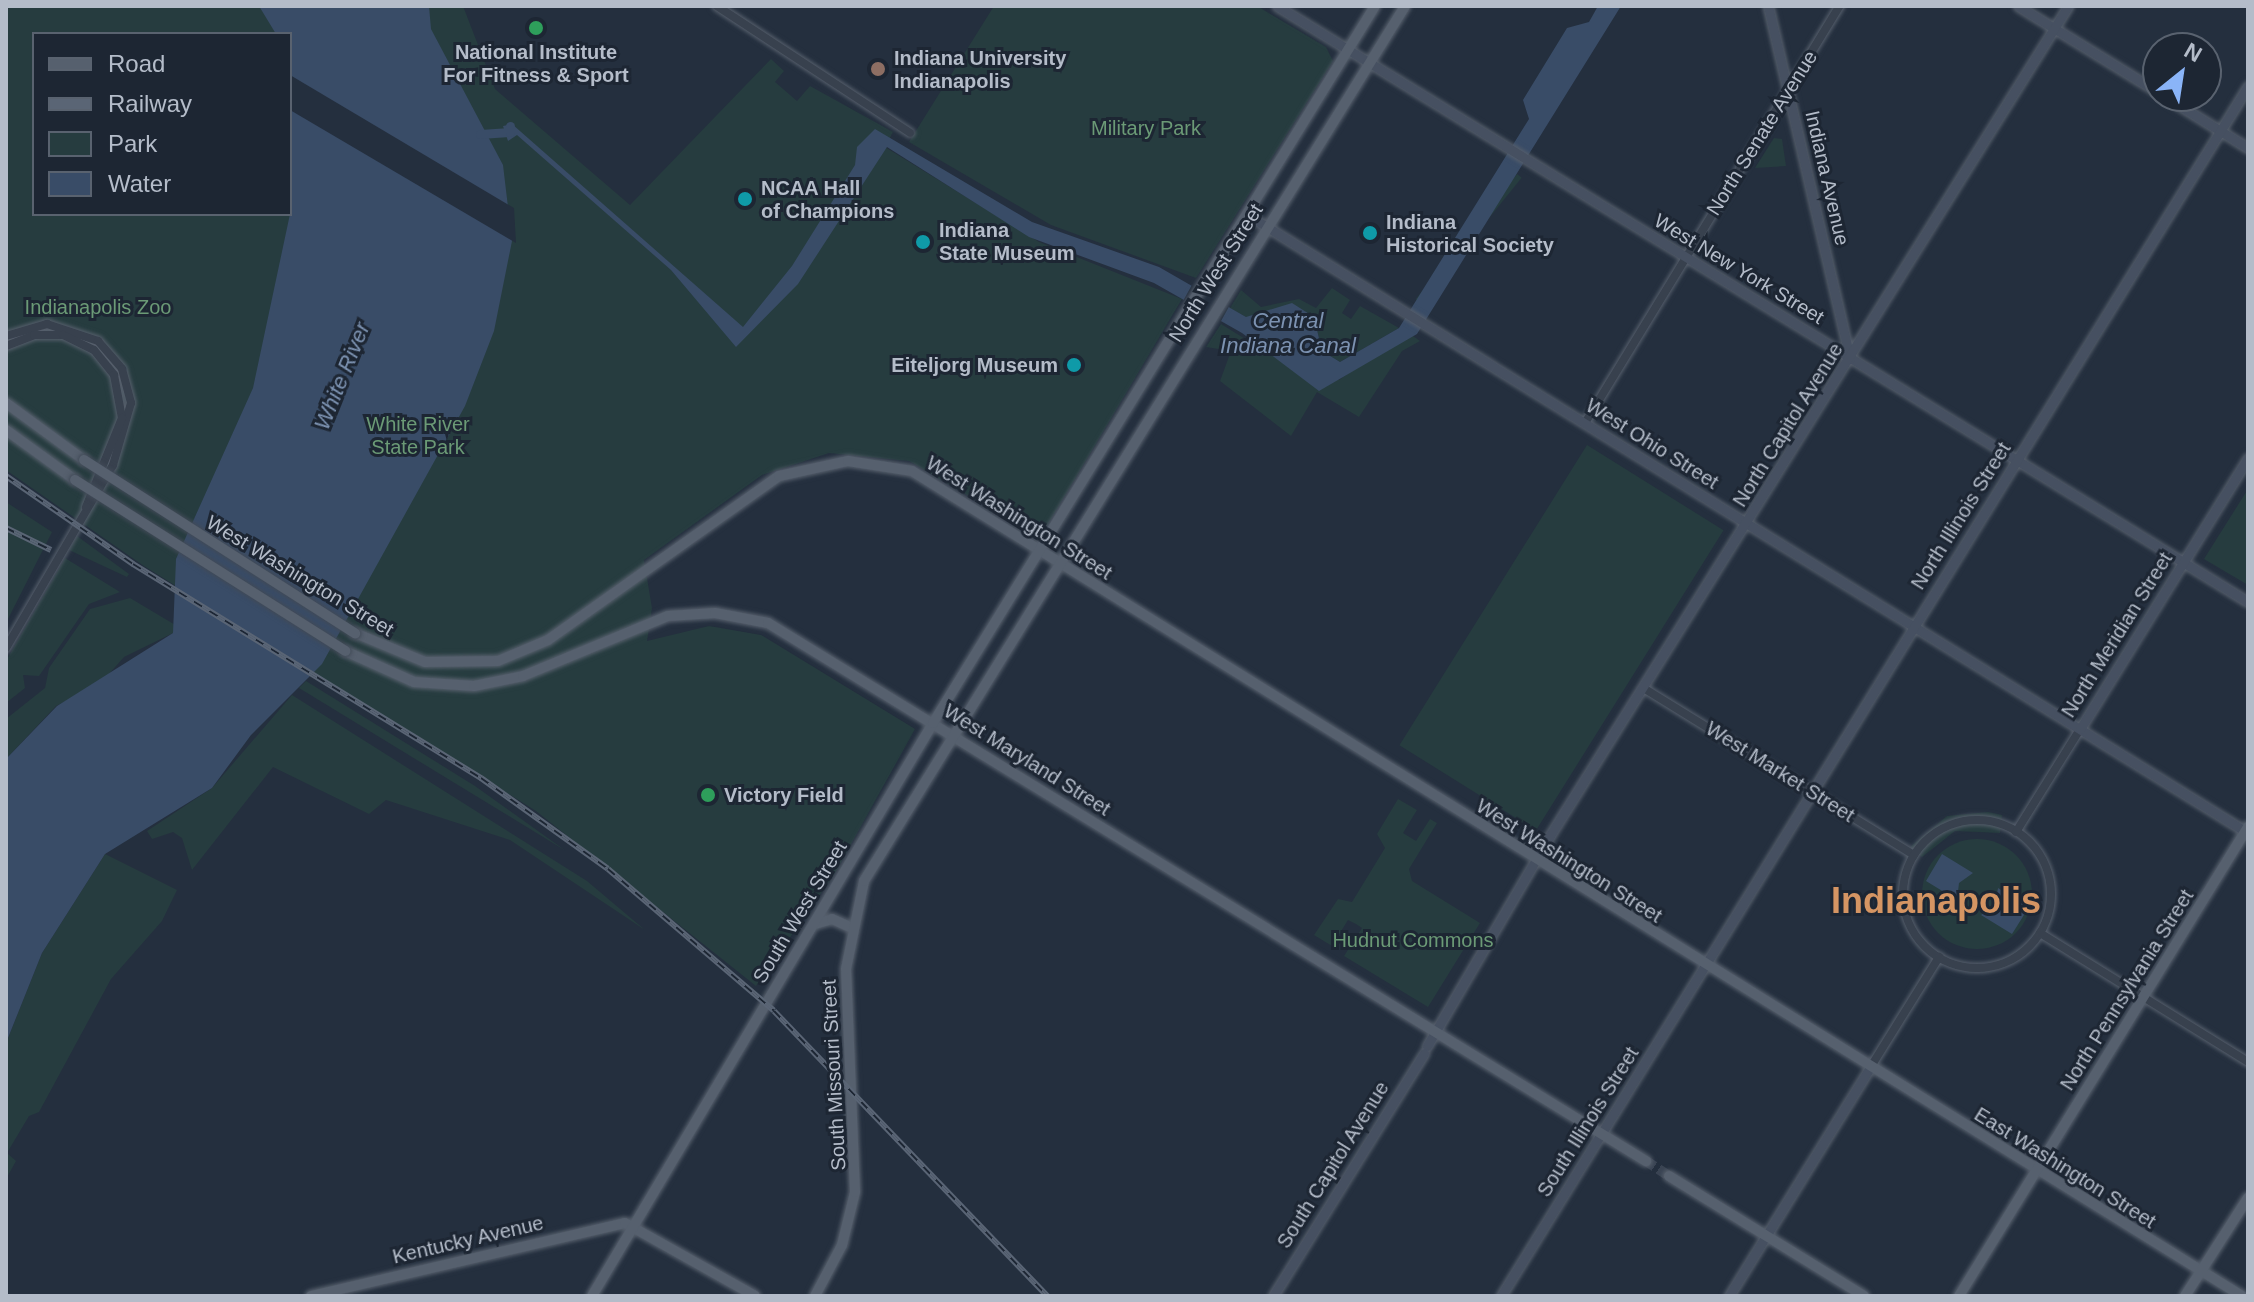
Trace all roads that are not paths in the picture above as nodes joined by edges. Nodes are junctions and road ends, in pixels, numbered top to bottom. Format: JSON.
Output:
{"nodes":[{"id":1,"x":717,"y":6,"type":"edge"},
{"id":2,"x":1277,"y":6,"type":"edge"},
{"id":3,"x":1375,"y":6,"type":"edge"},
{"id":4,"x":1405,"y":6,"type":"edge"},
{"id":5,"x":1768,"y":6,"type":"edge"},
{"id":6,"x":1840,"y":6,"type":"edge"},
{"id":7,"x":2018,"y":6,"type":"edge"},
{"id":8,"x":2068,"y":6,"type":"edge"},
{"id":9,"x":2054,"y":28,"type":"junction"},
{"id":10,"x":1348,"y":49,"type":"junction"},
{"id":11,"x":1370,"y":62,"type":"junction"},
{"id":12,"x":2142,"y":82,"type":"edge"},
{"id":13,"x":2248,"y":86,"type":"edge"},
{"id":14,"x":1788,"y":91,"type":"junction"},
{"id":15,"x":2190,"y":112,"type":"edge"},
{"id":16,"x":2220,"y":130,"type":"junction"},
{"id":17,"x":910,"y":133,"type":"dead end"},
{"id":18,"x":2248,"y":148,"type":"edge"},
{"id":19,"x":1246,"y":214,"type":"junction"},
{"id":20,"x":1266,"y":226,"type":"junction"},
{"id":21,"x":1684,"y":258,"type":"junction"},
{"id":22,"x":6,"y":336,"type":"edge"},
{"id":23,"x":6,"y":346,"type":"edge"},
{"id":24,"x":1850,"y":359,"type":"junction"},
{"id":25,"x":6,"y":403,"type":"edge"},
{"id":26,"x":1585,"y":423,"type":"junction"},
{"id":27,"x":6,"y":430,"type":"edge"},
{"id":28,"x":2248,"y":458,"type":"edge"},
{"id":29,"x":2016,"y":461,"type":"junction"},
{"id":30,"x":86,"y":507,"type":"junction"},
{"id":31,"x":1748,"y":524,"type":"junction"},
{"id":32,"x":1042,"y":549,"type":"junction"},
{"id":33,"x":1061,"y":561,"type":"junction"},
{"id":34,"x":2183,"y":563,"type":"junction"},
{"id":35,"x":2248,"y":602,"type":"edge"},
{"id":36,"x":1914,"y":627,"type":"junction"},
{"id":37,"x":6,"y":648,"type":"edge"},
{"id":38,"x":345,"y":651,"type":"joint"},
{"id":39,"x":1645,"y":689,"type":"junction"},
{"id":40,"x":933,"y":723,"type":"junction"},
{"id":41,"x":2080,"y":729,"type":"junction"},
{"id":42,"x":952,"y":736,"type":"junction"},
{"id":43,"x":1812,"y":792,"type":"junction"},
{"id":44,"x":2247,"y":831,"type":"edge"},
{"id":45,"x":2016,"y":832,"type":"junction"},
{"id":46,"x":1914,"y":855,"type":"junction"},
{"id":47,"x":1536,"y":862,"type":"junction"},
{"id":48,"x":860,"y":892,"type":"joint"},
{"id":49,"x":814,"y":924,"type":"junction"},
{"id":50,"x":850,"y":927,"type":"junction"},
{"id":51,"x":2040,"y":933,"type":"junction"},
{"id":52,"x":1939,"y":957,"type":"junction"},
{"id":53,"x":1705,"y":966,"type":"junction"},
{"id":54,"x":2143,"y":997,"type":"junction"},
{"id":55,"x":1436,"y":1032,"type":"junction"},
{"id":56,"x":2248,"y":1062,"type":"edge"},
{"id":57,"x":1870,"y":1068,"type":"junction"},
{"id":58,"x":1601,"y":1133,"type":"junction"},
{"id":59,"x":1646,"y":1161,"type":"tunnel mouth"},
{"id":60,"x":2035,"y":1170,"type":"junction"},
{"id":61,"x":1669,"y":1176,"type":"tunnel mouth"},
{"id":62,"x":2248,"y":1198,"type":"edge"},
{"id":63,"x":635,"y":1225,"type":"junction"},
{"id":64,"x":1766,"y":1236,"type":"junction"},
{"id":65,"x":2200,"y":1273,"type":"junction"},
{"id":66,"x":1506,"y":1294,"type":"edge"},
{"id":67,"x":311,"y":1296,"type":"edge"},
{"id":68,"x":592,"y":1296,"type":"edge"},
{"id":69,"x":755,"y":1296,"type":"edge"},
{"id":70,"x":815,"y":1296,"type":"edge"},
{"id":71,"x":1273,"y":1296,"type":"edge"},
{"id":72,"x":1729,"y":1296,"type":"edge"},
{"id":73,"x":1864,"y":1296,"type":"edge"},
{"id":74,"x":1959,"y":1296,"type":"edge"},
{"id":75,"x":2185,"y":1296,"type":"edge"},
{"id":76,"x":2242,"y":1296,"type":"edge"}],
"edges":[{"from":1,"to":17,"type":"street"},
{"from":2,"to":10,"type":"main road","name":"West New York Street"},
{"from":3,"to":10,"type":"main road","name":"North West Street"},
{"from":4,"to":11,"type":"main road","name":"North West Street"},
{"from":5,"to":14,"type":"main road","name":"Indiana Avenue"},
{"from":6,"to":14,"type":"street","name":"North Senate Avenue"},
{"from":7,"to":9,"type":"main road"},
{"from":8,"to":9,"type":"main road","name":"North Capitol Avenue"},
{"from":9,"to":12,"type":"main road"},
{"from":9,"to":24,"type":"main road","name":"North Capitol Avenue"},
{"from":10,"to":11,"type":"main road","name":"West New York Street"},
{"from":10,"to":19,"type":"main road","name":"North West Street"},
{"from":11,"to":20,"type":"main road","name":"North West Street"},
{"from":11,"to":21,"type":"main road","name":"West New York Street"},
{"from":13,"to":16,"type":"main road","name":"North Illinois Street"},
{"from":14,"to":21,"type":"street","name":"North Senate Avenue"},
{"from":14,"to":24,"type":"main road","name":"Indiana Avenue"},
{"from":15,"to":16,"type":"main road"},
{"from":16,"to":18,"type":"main road"},
{"from":16,"to":29,"type":"main road","name":"North Illinois Street"},
{"from":19,"to":20,"type":"main road","name":"West Ohio Street"},
{"from":19,"to":32,"type":"main road","name":"North West Street"},
{"from":20,"to":26,"type":"main road","name":"West Ohio Street"},
{"from":20,"to":33,"type":"main road","name":"North West Street"},
{"from":21,"to":24,"type":"main road","name":"West New York Street"},
{"from":21,"to":26,"type":"street","name":"North Senate Avenue"},
{"from":22,"to":30,"type":"street"},
{"from":23,"to":30,"type":"street"},
{"from":24,"to":29,"type":"main road","name":"West New York Street"},
{"from":24,"to":31,"type":"main road","name":"North Capitol Avenue"},
{"from":25,"to":32,"type":"main road","name":"West Washington Street","bridge":true},
{"from":26,"to":31,"type":"main road","name":"West Ohio Street"},
{"from":27,"to":38,"type":"main road","name":"West Washington Street","bridge":true},
{"from":28,"to":34,"type":"main road","name":"North Meridian Street"},
{"from":29,"to":34,"type":"main road","name":"West New York Street"},
{"from":29,"to":36,"type":"main road","name":"North Illinois Street"},
{"from":30,"to":37,"type":"street"},
{"from":31,"to":36,"type":"main road","name":"West Ohio Street"},
{"from":31,"to":39,"type":"main road","name":"North Capitol Avenue"},
{"from":32,"to":33,"type":"main road","name":"West Washington Street"},
{"from":32,"to":40,"type":"main road","name":"South West Street"},
{"from":33,"to":42,"type":"main road","name":"South West Street"},
{"from":33,"to":47,"type":"main road","name":"West Washington Street"},
{"from":34,"to":35,"type":"main road","name":"West New York Street"},
{"from":34,"to":41,"type":"main road","name":"North Meridian Street"},
{"from":36,"to":41,"type":"main road","name":"West Ohio Street"},
{"from":36,"to":43,"type":"main road","name":"North Illinois Street"},
{"from":38,"to":40,"type":"main road","name":"West Maryland Street"},
{"from":39,"to":43,"type":"street","name":"West Market Street"},
{"from":39,"to":47,"type":"main road","name":"North Capitol Avenue"},
{"from":40,"to":42,"type":"main road","name":"West Maryland Street"},
{"from":40,"to":49,"type":"main road","name":"South West Street"},
{"from":41,"to":44,"type":"main road","name":"West Ohio Street"},
{"from":41,"to":45,"type":"street","name":"North Meridian Street"},
{"from":42,"to":48,"type":"main road","name":"South West Street"},
{"from":42,"to":55,"type":"main road","name":"West Maryland Street"},
{"from":43,"to":46,"type":"street","name":"West Market Street"},
{"from":43,"to":53,"type":"main road","name":"North Illinois Street"},
{"from":44,"to":54,"type":"main road","name":"North Pennsylvania Street"},
{"from":45,"to":46,"type":"street"},
{"from":45,"to":51,"type":"street"},
{"from":46,"to":52,"type":"street"},
{"from":47,"to":53,"type":"main road","name":"West Washington Street"},
{"from":47,"to":55,"type":"main road","name":"South Capitol Avenue"},
{"from":48,"to":50,"type":"main road","name":"South Missouri Street"},
{"from":49,"to":50,"type":"main road"},
{"from":49,"to":63,"type":"main road","name":"South West Street"},
{"from":50,"to":70,"type":"main road","name":"South Missouri Street"},
{"from":51,"to":52,"type":"street"},
{"from":51,"to":54,"type":"street"},
{"from":52,"to":57,"type":"street"},
{"from":53,"to":57,"type":"main road","name":"West Washington Street"},
{"from":53,"to":58,"type":"main road","name":"South Illinois Street"},
{"from":54,"to":56,"type":"street"},
{"from":54,"to":60,"type":"main road","name":"North Pennsylvania Street"},
{"from":55,"to":58,"type":"main road","name":"West Maryland Street"},
{"from":55,"to":71,"type":"main road","name":"South Capitol Avenue"},
{"from":57,"to":60,"type":"main road","name":"East Washington Street"},
{"from":57,"to":64,"type":"main road"},
{"from":58,"to":59,"type":"main road","name":"West Maryland Street"},
{"from":58,"to":66,"type":"main road","name":"South Illinois Street"},
{"from":60,"to":65,"type":"main road","name":"East Washington Street"},
{"from":60,"to":74,"type":"main road","name":"North Pennsylvania Street"},
{"from":61,"to":64,"type":"main road"},
{"from":62,"to":65,"type":"main road"},
{"from":63,"to":67,"type":"main road","name":"Kentucky Avenue"},
{"from":63,"to":68,"type":"main road","name":"South West Street"},
{"from":63,"to":69,"type":"main road"},
{"from":64,"to":72,"type":"main road"},
{"from":64,"to":73,"type":"main road"},
{"from":65,"to":75,"type":"main road"},
{"from":65,"to":76,"type":"main road","name":"East Washington Street"}]}
